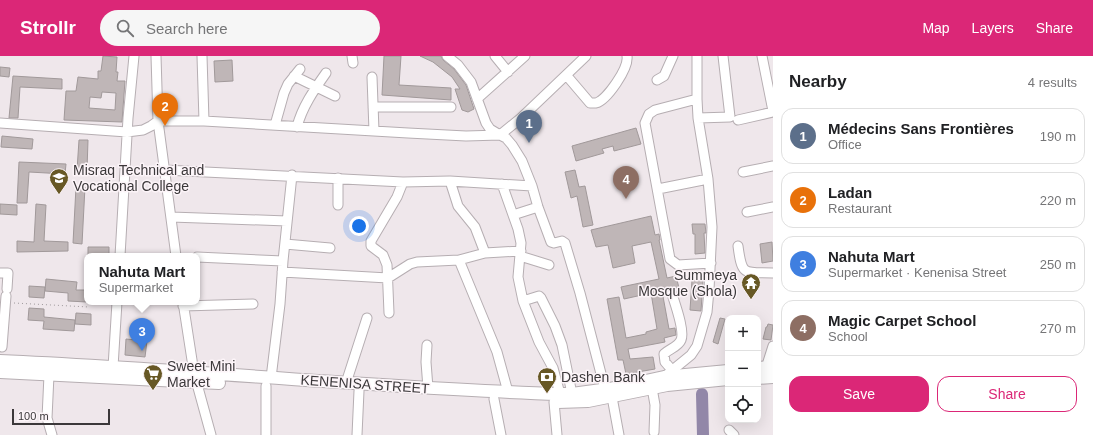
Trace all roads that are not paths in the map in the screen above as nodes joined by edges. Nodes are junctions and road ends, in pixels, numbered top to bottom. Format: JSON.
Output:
{"nodes":[{"id":1,"x":134,"y":56,"type":"edge"},
{"id":2,"x":156,"y":56,"type":"edge"},
{"id":3,"x":202,"y":56,"type":"edge"},
{"id":4,"x":447,"y":56,"type":"edge"},
{"id":5,"x":494,"y":56,"type":"edge"},
{"id":6,"x":525,"y":56,"type":"edge"},
{"id":7,"x":586,"y":56,"type":"edge"},
{"id":8,"x":627,"y":56,"type":"edge"},
{"id":9,"x":673,"y":56,"type":"edge"},
{"id":10,"x":697,"y":56,"type":"edge"},
{"id":11,"x":724,"y":56,"type":"edge"},
{"id":12,"x":762,"y":56,"type":"edge"},
{"id":13,"x":508,"y":72,"type":"junction"},
{"id":14,"x":326,"y":73,"type":"dead end"},
{"id":15,"x":567,"y":76,"type":"junction"},
{"id":16,"x":372,"y":77,"type":"dead end"},
{"id":17,"x":657,"y":80,"type":"dead end"},
{"id":18,"x":316,"y":86,"type":"junction"},
{"id":19,"x":771,"y":90,"type":"edge"},
{"id":20,"x":335,"y":96,"type":"dead end"},
{"id":21,"x":477,"y":99,"type":"junction"},
{"id":22,"x":697,"y":99,"type":"junction"},
{"id":23,"x":373,"y":107,"type":"junction"},
{"id":24,"x":451,"y":107,"type":"dead end"},
{"id":25,"x":773,"y":111,"type":"edge"},
{"id":26,"x":698,"y":118,"type":"junction"},
{"id":27,"x":738,"y":120,"type":"dead end"},
{"id":28,"x":158,"y":121,"type":"junction"},
{"id":29,"x":204,"y":121,"type":"junction"},
{"id":30,"x":0,"y":123,"type":"edge"},
{"id":31,"x":275,"y":125,"type":"junction"},
{"id":32,"x":297,"y":127,"type":"junction"},
{"id":33,"x":374,"y":131,"type":"junction"},
{"id":34,"x":127,"y":132,"type":"junction"},
{"id":35,"x":500,"y":135,"type":"junction"},
{"id":36,"x":773,"y":166,"type":"edge"},
{"id":37,"x":165,"y":170,"type":"junction"},
{"id":38,"x":743,"y":172,"type":"dead end"},
{"id":39,"x":292,"y":175,"type":"junction"},
{"id":40,"x":338,"y":178,"type":"junction"},
{"id":41,"x":708,"y":179,"type":"junction"},
{"id":42,"x":403,"y":182,"type":"junction"},
{"id":43,"x":450,"y":182,"type":"junction"},
{"id":44,"x":502,"y":184,"type":"junction"},
{"id":45,"x":532,"y":186,"type":"junction"},
{"id":46,"x":658,"y":189,"type":"junction"},
{"id":47,"x":338,"y":205,"type":"dead end"},
{"id":48,"x":538,"y":207,"type":"junction"},
{"id":49,"x":773,"y":207,"type":"edge"},
{"id":50,"x":747,"y":212,"type":"dead end"},
{"id":51,"x":513,"y":215,"type":"junction"},
{"id":52,"x":171,"y":217,"type":"junction"},
{"id":53,"x":287,"y":220,"type":"junction"},
{"id":54,"x":285,"y":244,"type":"junction"},
{"id":55,"x":738,"y":246,"type":"dead end"},
{"id":56,"x":330,"y":248,"type":"dead end"},
{"id":57,"x":120,"y":253,"type":"edge"},
{"id":58,"x":176,"y":253,"type":"edge"},
{"id":59,"x":485,"y":253,"type":"junction"},
{"id":60,"x":521,"y":254,"type":"junction"},
{"id":61,"x":200,"y":257,"type":"edge"},
{"id":62,"x":459,"y":260,"type":"junction"},
{"id":63,"x":283,"y":261,"type":"junction"},
{"id":64,"x":711,"y":263,"type":"junction"},
{"id":65,"x":549,"y":264,"type":"dead end"},
{"id":66,"x":282,"y":272,"type":"junction"},
{"id":67,"x":0,"y":273,"type":"edge"},
{"id":68,"x":773,"y":274,"type":"edge"},
{"id":69,"x":388,"y":278,"type":"junction"},
{"id":70,"x":672,"y":294,"type":"dead end"},
{"id":71,"x":524,"y":301,"type":"junction"},
{"id":72,"x":200,"y":304,"type":"edge"},
{"id":73,"x":253,"y":304,"type":"dead end"},
{"id":74,"x":117,"y":305,"type":"edge"},
{"id":75,"x":183,"y":305,"type":"edge"},
{"id":76,"x":389,"y":313,"type":"dead end"},
{"id":77,"x":367,"y":318,"type":"dead end"},
{"id":78,"x":2,"y":319,"type":"edge"},
{"id":79,"x":427,"y":345,"type":"dead end"},
{"id":80,"x":773,"y":346,"type":"edge"},
{"id":81,"x":2,"y":347,"type":"dead end"},
{"id":82,"x":0,"y":362,"type":"edge"},
{"id":83,"x":113,"y":367,"type":"junction"},
{"id":84,"x":18,"y":368,"type":"junction"},
{"id":85,"x":768,"y":370,"type":"edge"},
{"id":86,"x":0,"y":372,"type":"edge"},
{"id":87,"x":725,"y":372,"type":"edge"},
{"id":88,"x":668,"y":373,"type":"junction"},
{"id":89,"x":49,"y":375,"type":"junction"},
{"id":90,"x":711,"y":376,"type":"junction"},
{"id":91,"x":695,"y":377,"type":"junction"},
{"id":92,"x":195,"y":378,"type":"junction"},
{"id":93,"x":725,"y":378,"type":"edge"},
{"id":94,"x":268,"y":382,"type":"junction"},
{"id":95,"x":346,"y":383,"type":"junction"},
{"id":96,"x":428,"y":388,"type":"junction"},
{"id":97,"x":652,"y":388,"type":"junction"},
{"id":98,"x":359,"y":392,"type":"junction"},
{"id":99,"x":508,"y":392,"type":"junction"},
{"id":100,"x":608,"y":393,"type":"junction"},
{"id":101,"x":562,"y":396,"type":"junction"},
{"id":102,"x":494,"y":399,"type":"junction"},
{"id":103,"x":654,"y":432,"type":"dead end"},
{"id":104,"x":52,"y":435,"type":"edge"},
{"id":105,"x":212,"y":435,"type":"edge"},
{"id":106,"x":266,"y":435,"type":"edge"},
{"id":107,"x":358,"y":435,"type":"edge"},
{"id":108,"x":501,"y":435,"type":"edge"},
{"id":109,"x":557,"y":435,"type":"edge"},
{"id":110,"x":618,"y":435,"type":"edge"}],
"edges":[{"from":1,"to":34,"type":"street"},
{"from":2,"to":28,"type":"street"},
{"from":3,"to":29,"type":"street"},
{"from":4,"to":21,"type":"street"},
{"from":5,"to":13,"type":"street"},
{"from":6,"to":13,"type":"street"},
{"from":7,"to":15,"type":"street"},
{"from":8,"to":15,"type":"street"},
{"from":9,"to":17,"type":"street"},
{"from":10,"to":22,"type":"street"},
{"from":11,"to":26,"type":"street"},
{"from":12,"to":19,"type":"street"},
{"from":13,"to":21,"type":"street"},
{"from":14,"to":18,"type":"street"},
{"from":15,"to":35,"type":"street"},
{"from":16,"to":23,"type":"street"},
{"from":18,"to":20,"type":"street"},
{"from":18,"to":31,"type":"street"},
{"from":18,"to":32,"type":"street"},
{"from":19,"to":25,"type":"street"},
{"from":21,"to":35,"type":"street"},
{"from":22,"to":26,"type":"street"},
{"from":22,"to":46,"type":"street"},
{"from":23,"to":24,"type":"street"},
{"from":23,"to":33,"type":"street"},
{"from":25,"to":27,"type":"street"},
{"from":26,"to":41,"type":"street"},
{"from":28,"to":29,"type":"street"},
{"from":28,"to":34,"type":"street"},
{"from":28,"to":37,"type":"street"},
{"from":29,"to":31,"type":"street"},
{"from":30,"to":34,"type":"street"},
{"from":31,"to":32,"type":"street"},
{"from":32,"to":33,"type":"street"},
{"from":33,"to":35,"type":"street"},
{"from":34,"to":57,"type":"street"},
{"from":35,"to":45,"type":"street"},
{"from":36,"to":38,"type":"street"},
{"from":37,"to":39,"type":"street"},
{"from":37,"to":52,"type":"street"},
{"from":39,"to":40,"type":"street"},
{"from":39,"to":53,"type":"street"},
{"from":40,"to":42,"type":"street"},
{"from":40,"to":47,"type":"street"},
{"from":41,"to":46,"type":"street"},
{"from":41,"to":64,"type":"street"},
{"from":42,"to":43,"type":"street"},
{"from":42,"to":69,"type":"street"},
{"from":43,"to":44,"type":"street"},
{"from":43,"to":59,"type":"street"},
{"from":44,"to":45,"type":"street"},
{"from":44,"to":51,"type":"street"},
{"from":45,"to":48,"type":"street"},
{"from":46,"to":64,"type":"street"},
{"from":48,"to":51,"type":"street"},
{"from":48,"to":100,"type":"street"},
{"from":49,"to":50,"type":"street"},
{"from":51,"to":60,"type":"street"},
{"from":52,"to":53,"type":"street"},
{"from":52,"to":58,"type":"street"},
{"from":53,"to":54,"type":"street"},
{"from":54,"to":56,"type":"street"},
{"from":54,"to":63,"type":"street"},
{"from":55,"to":68,"type":"street"},
{"from":59,"to":60,"type":"street"},
{"from":59,"to":62,"type":"street"},
{"from":60,"to":65,"type":"street"},
{"from":60,"to":71,"type":"street"},
{"from":61,"to":63,"type":"street"},
{"from":62,"to":69,"type":"street"},
{"from":62,"to":99,"type":"street"},
{"from":63,"to":66,"type":"street"},
{"from":64,"to":88,"type":"street"},
{"from":66,"to":69,"type":"street"},
{"from":66,"to":94,"type":"street"},
{"from":67,"to":78,"type":"street"},
{"from":69,"to":76,"type":"street"},
{"from":70,"to":88,"type":"street"},
{"from":71,"to":101,"type":"street"},
{"from":71,"to":101,"type":"street"},
{"from":72,"to":73,"type":"street"},
{"from":74,"to":83,"type":"street"},
{"from":75,"to":92,"type":"street"},
{"from":77,"to":95,"type":"street"},
{"from":78,"to":81,"type":"street"},
{"from":79,"to":96,"type":"street"},
{"from":80,"to":85,"type":"street"},
{"from":82,"to":84,"type":"main road","name":"KENENISA STREET"},
{"from":83,"to":84,"type":"main road","name":"KENENISA STREET"},
{"from":83,"to":92,"type":"main road","name":"KENENISA STREET"},
{"from":84,"to":86,"type":"main road","name":"KENENISA STREET"},
{"from":84,"to":89,"type":"main road","name":"KENENISA STREET"},
{"from":87,"to":90,"type":"main road","name":"KENENISA STREET"},
{"from":88,"to":91,"type":"main road","name":"KENENISA STREET"},
{"from":88,"to":100,"type":"main road","name":"KENENISA STREET"},
{"from":89,"to":92,"type":"main road","name":"KENENISA STREET"},
{"from":89,"to":104,"type":"street"},
{"from":90,"to":91,"type":"main road","name":"KENENISA STREET"},
{"from":90,"to":93,"type":"main road","name":"KENENISA STREET"},
{"from":91,"to":97,"type":"main road","name":"KENENISA STREET"},
{"from":92,"to":94,"type":"main road","name":"KENENISA STREET"},
{"from":92,"to":105,"type":"street"},
{"from":94,"to":95,"type":"main road","name":"KENENISA STREET"},
{"from":94,"to":98,"type":"main road","name":"KENENISA STREET"},
{"from":94,"to":106,"type":"street"},
{"from":95,"to":96,"type":"main road","name":"KENENISA STREET"},
{"from":96,"to":99,"type":"main road","name":"KENENISA STREET"},
{"from":97,"to":100,"type":"main road","name":"KENENISA STREET"},
{"from":97,"to":103,"type":"street"},
{"from":98,"to":102,"type":"main road","name":"KENENISA STREET"},
{"from":98,"to":107,"type":"street"},
{"from":99,"to":101,"type":"main road","name":"KENENISA STREET"},
{"from":100,"to":101,"type":"main road","name":"KENENISA STREET"},
{"from":100,"to":101,"type":"main road","name":"KENENISA STREET"},
{"from":100,"to":110,"type":"street"},
{"from":101,"to":102,"type":"main road","name":"KENENISA STREET"},
{"from":101,"to":109,"type":"street"},
{"from":102,"to":108,"type":"street"}]}
